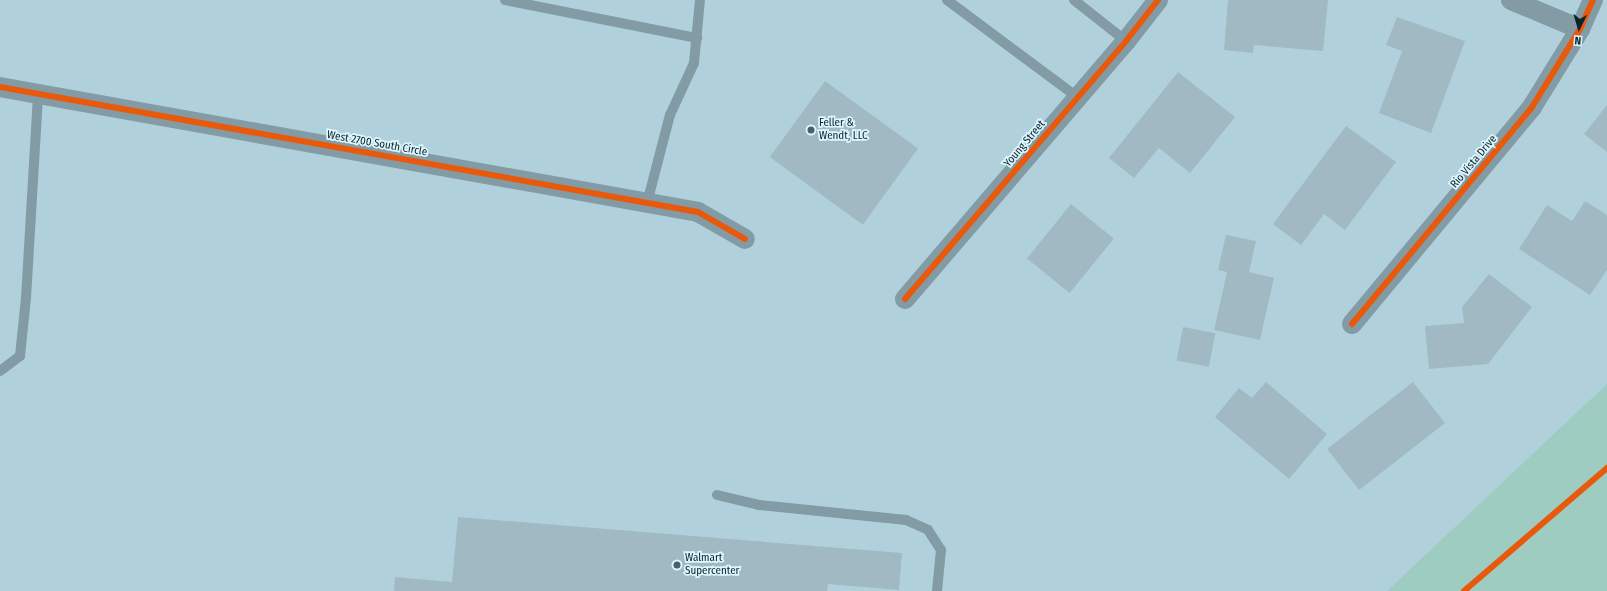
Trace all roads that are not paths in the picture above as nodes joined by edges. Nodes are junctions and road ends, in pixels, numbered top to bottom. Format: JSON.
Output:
{"nodes":[{"id":1,"x":505,"y":0,"type":"edge"},
{"id":2,"x":700,"y":0,"type":"edge"},
{"id":3,"x":947,"y":0,"type":"edge"},
{"id":4,"x":1074,"y":0,"type":"edge"},
{"id":5,"x":1158,"y":0,"type":"edge"},
{"id":6,"x":1511,"y":0,"type":"edge"},
{"id":7,"x":1593,"y":0,"type":"edge"},
{"id":8,"x":1580,"y":29,"type":"junction"},
{"id":9,"x":697,"y":38,"type":"junction"},
{"id":10,"x":1126,"y":41,"type":"junction"},
{"id":11,"x":0,"y":87,"type":"edge"},
{"id":12,"x":38,"y":94,"type":"junction"},
{"id":13,"x":1077,"y":97,"type":"junction"},
{"id":14,"x":647,"y":203,"type":"junction"},
{"id":15,"x":745,"y":239,"type":"dead end"},
{"id":16,"x":905,"y":299,"type":"dead end"},
{"id":17,"x":1352,"y":324,"type":"dead end"},
{"id":18,"x":0,"y":371,"type":"edge"},
{"id":19,"x":718,"y":495,"type":"dead end"},
{"id":20,"x":937,"y":591,"type":"edge"}],
"edges":[{"from":1,"to":9,"type":"lane"},
{"from":2,"to":9,"type":"lane"},
{"from":3,"to":13,"type":"lane"},
{"from":4,"to":10,"type":"lane"},
{"from":5,"to":10,"type":"street","name":"Young Street"},
{"from":6,"to":8,"type":"street"},
{"from":7,"to":8,"type":"street","name":"Rio Vista Drive"},
{"from":8,"to":17,"type":"street","name":"Rio Vista Drive"},
{"from":9,"to":14,"type":"lane"},
{"from":10,"to":13,"type":"street","name":"Young Street"},
{"from":11,"to":12,"type":"street","name":"West 2700 South Circle"},
{"from":12,"to":14,"type":"street","name":"West 2700 South Circle"},
{"from":12,"to":18,"type":"lane"},
{"from":13,"to":16,"type":"street","name":"Young Street"},
{"from":14,"to":15,"type":"street","name":"West 2700 South Circle"},
{"from":19,"to":20,"type":"lane"}]}
